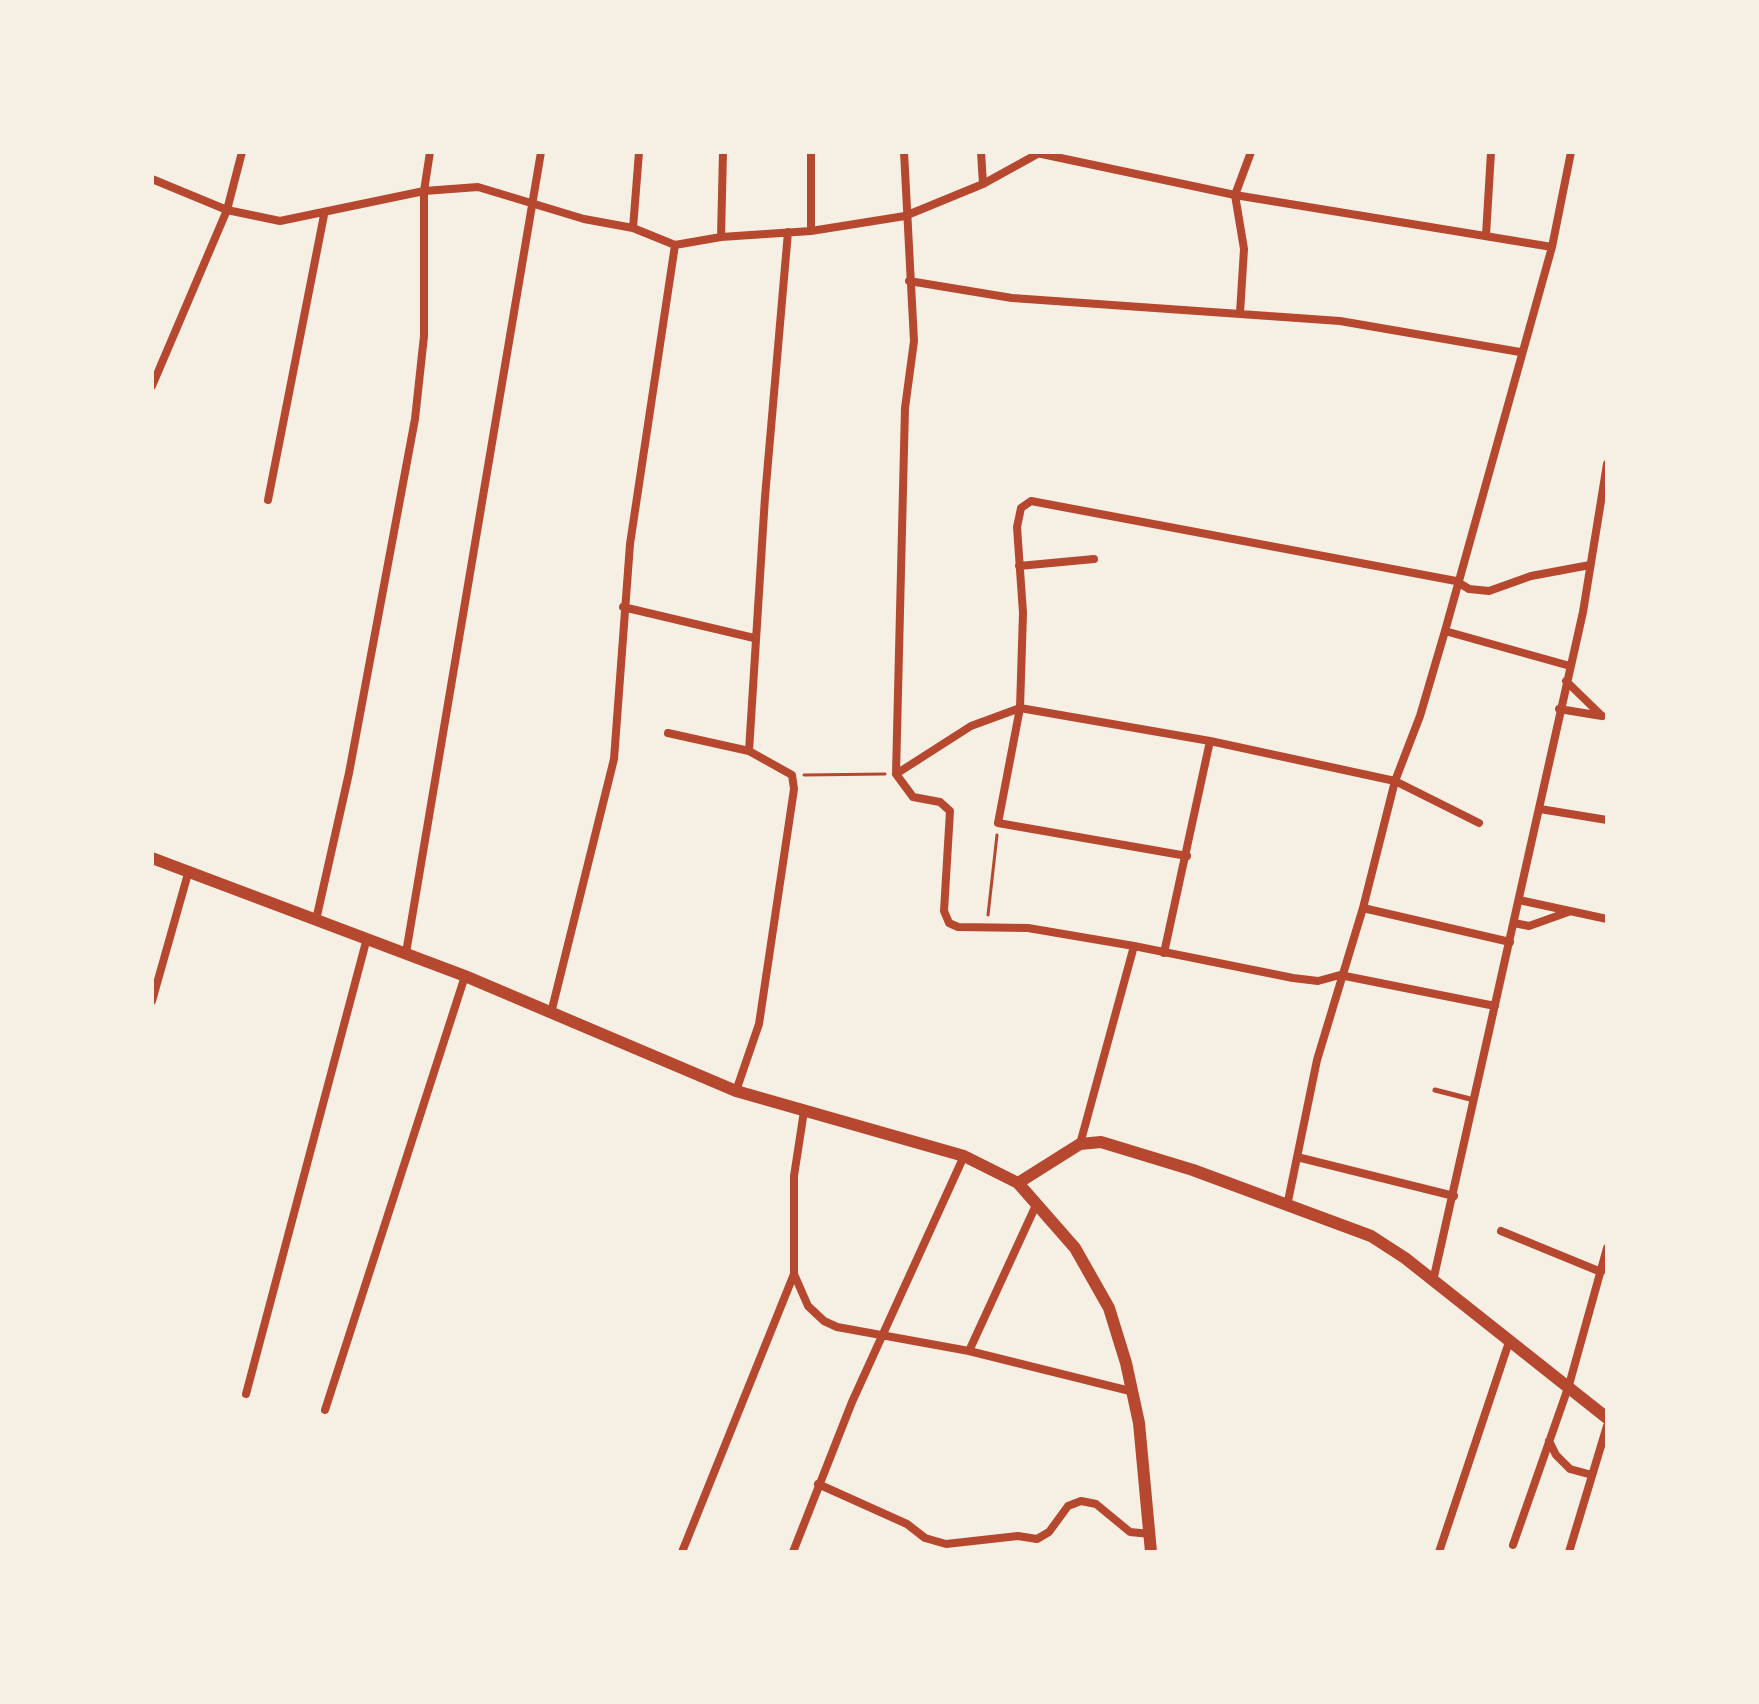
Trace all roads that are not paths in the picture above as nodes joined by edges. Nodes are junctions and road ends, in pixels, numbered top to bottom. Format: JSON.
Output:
{"nodes":[{"id":1,"x":242,"y":152,"type":"edge"},
{"id":2,"x":430,"y":152,"type":"edge"},
{"id":3,"x":541,"y":152,"type":"edge"},
{"id":4,"x":639,"y":152,"type":"edge"},
{"id":5,"x":723,"y":152,"type":"edge"},
{"id":6,"x":811,"y":152,"type":"edge"},
{"id":7,"x":904,"y":152,"type":"edge"},
{"id":8,"x":981,"y":152,"type":"edge"},
{"id":9,"x":1251,"y":152,"type":"edge"},
{"id":10,"x":1491,"y":152,"type":"edge"},
{"id":11,"x":1571,"y":152,"type":"edge"},
{"id":12,"x":1038,"y":153,"type":"edge"},
{"id":13,"x":152,"y":179,"type":"edge"},
{"id":14,"x":983,"y":184,"type":"junction"},
{"id":15,"x":424,"y":191,"type":"junction"},
{"id":16,"x":1235,"y":195,"type":"junction"},
{"id":17,"x":532,"y":204,"type":"junction"},
{"id":18,"x":227,"y":210,"type":"junction"},
{"id":19,"x":324,"y":215,"type":"junction"},
{"id":20,"x":905,"y":216,"type":"junction"},
{"id":21,"x":633,"y":228,"type":"junction"},
{"id":22,"x":811,"y":231,"type":"junction"},
{"id":23,"x":788,"y":232,"type":"junction"},
{"id":24,"x":1486,"y":235,"type":"junction"},
{"id":25,"x":721,"y":237,"type":"junction"},
{"id":26,"x":675,"y":245,"type":"junction"},
{"id":27,"x":1552,"y":247,"type":"junction"},
{"id":28,"x":909,"y":281,"type":"junction"},
{"id":29,"x":1240,"y":313,"type":"junction"},
{"id":30,"x":1520,"y":352,"type":"junction"},
{"id":31,"x":152,"y":386,"type":"edge"},
{"id":32,"x":1607,"y":464,"type":"edge"},
{"id":33,"x":268,"y":500,"type":"dead end"},
{"id":34,"x":1094,"y":559,"type":"dead end"},
{"id":35,"x":1590,"y":565,"type":"junction"},
{"id":36,"x":1019,"y":566,"type":"junction"},
{"id":37,"x":1456,"y":581,"type":"junction"},
{"id":38,"x":623,"y":607,"type":"junction"},
{"id":39,"x":1445,"y":631,"type":"junction"},
{"id":40,"x":754,"y":638,"type":"junction"},
{"id":41,"x":1570,"y":666,"type":"junction"},
{"id":42,"x":1566,"y":681,"type":"junction"},
{"id":43,"x":1020,"y":708,"type":"junction"},
{"id":44,"x":1559,"y":709,"type":"junction"},
{"id":45,"x":1605,"y":717,"type":"edge"},
{"id":46,"x":668,"y":733,"type":"dead end"},
{"id":47,"x":1210,"y":741,"type":"junction"},
{"id":48,"x":749,"y":751,"type":"junction"},
{"id":49,"x":896,"y":774,"type":"junction"},
{"id":50,"x":1395,"y":781,"type":"junction"},
{"id":51,"x":1540,"y":809,"type":"junction"},
{"id":52,"x":1607,"y":820,"type":"edge"},
{"id":53,"x":1479,"y":823,"type":"dead end"},
{"id":54,"x":1187,"y":856,"type":"junction"},
{"id":55,"x":152,"y":858,"type":"edge"},
{"id":56,"x":189,"y":870,"type":"junction"},
{"id":57,"x":1519,"y":900,"type":"junction"},
{"id":58,"x":1363,"y":908,"type":"junction"},
{"id":59,"x":1572,"y":911,"type":"junction"},
{"id":60,"x":1607,"y":919,"type":"edge"},
{"id":61,"x":316,"y":920,"type":"junction"},
{"id":62,"x":1514,"y":923,"type":"junction"},
{"id":63,"x":367,"y":938,"type":"junction"},
{"id":64,"x":1510,"y":942,"type":"junction"},
{"id":65,"x":1134,"y":946,"type":"junction"},
{"id":66,"x":406,"y":953,"type":"junction"},
{"id":67,"x":1164,"y":953,"type":"junction"},
{"id":68,"x":1340,"y":975,"type":"junction"},
{"id":69,"x":465,"y":976,"type":"junction"},
{"id":70,"x":152,"y":1001,"type":"edge"},
{"id":71,"x":1495,"y":1006,"type":"junction"},
{"id":72,"x":551,"y":1013,"type":"junction"},
{"id":73,"x":1435,"y":1090,"type":"dead end"},
{"id":74,"x":736,"y":1091,"type":"junction"},
{"id":75,"x":1475,"y":1100,"type":"junction"},
{"id":76,"x":804,"y":1111,"type":"junction"},
{"id":77,"x":1080,"y":1144,"type":"junction"},
{"id":78,"x":964,"y":1156,"type":"junction"},
{"id":79,"x":1297,"y":1157,"type":"junction"},
{"id":80,"x":1018,"y":1183,"type":"junction"},
{"id":81,"x":1454,"y":1196,"type":"junction"},
{"id":82,"x":1038,"y":1202,"type":"junction"},
{"id":83,"x":1287,"y":1206,"type":"junction"},
{"id":84,"x":1501,"y":1231,"type":"dead end"},
{"id":85,"x":1607,"y":1248,"type":"edge"},
{"id":86,"x":1601,"y":1272,"type":"junction"},
{"id":87,"x":794,"y":1274,"type":"junction"},
{"id":88,"x":1433,"y":1281,"type":"junction"},
{"id":89,"x":885,"y":1334,"type":"junction"},
{"id":90,"x":1510,"y":1339,"type":"junction"},
{"id":91,"x":969,"y":1351,"type":"junction"},
{"id":92,"x":1569,"y":1385,"type":"junction"},
{"id":93,"x":1130,"y":1391,"type":"junction"},
{"id":94,"x":246,"y":1394,"type":"dead end"},
{"id":95,"x":325,"y":1410,"type":"dead end"},
{"id":96,"x":1607,"y":1418,"type":"edge"},
{"id":97,"x":1607,"y":1426,"type":"edge"},
{"id":98,"x":1549,"y":1440,"type":"junction"},
{"id":99,"x":1592,"y":1475,"type":"junction"},
{"id":100,"x":818,"y":1484,"type":"junction"},
{"id":101,"x":1150,"y":1534,"type":"junction"},
{"id":102,"x":1513,"y":1545,"type":"dead end"},
{"id":103,"x":682,"y":1552,"type":"edge"},
{"id":104,"x":793,"y":1552,"type":"edge"},
{"id":105,"x":1151,"y":1552,"type":"edge"},
{"id":106,"x":1439,"y":1552,"type":"edge"},
{"id":107,"x":1569,"y":1552,"type":"edge"}],
"edges":[{"from":1,"to":18,"type":"street"},
{"from":2,"to":15,"type":"street"},
{"from":3,"to":17,"type":"street"},
{"from":4,"to":21,"type":"street"},
{"from":5,"to":25,"type":"street"},
{"from":6,"to":22,"type":"street"},
{"from":7,"to":20,"type":"street"},
{"from":8,"to":14,"type":"street"},
{"from":9,"to":16,"type":"street"},
{"from":10,"to":24,"type":"street"},
{"from":11,"to":27,"type":"street"},
{"from":12,"to":14,"type":"street"},
{"from":12,"to":16,"type":"street"},
{"from":13,"to":18,"type":"street"},
{"from":14,"to":20,"type":"street"},
{"from":15,"to":17,"type":"street"},
{"from":15,"to":19,"type":"street"},
{"from":15,"to":61,"type":"street"},
{"from":16,"to":24,"type":"street"},
{"from":16,"to":29,"type":"street"},
{"from":17,"to":21,"type":"street"},
{"from":17,"to":66,"type":"street"},
{"from":18,"to":19,"type":"street"},
{"from":18,"to":31,"type":"street"},
{"from":19,"to":33,"type":"street"},
{"from":20,"to":22,"type":"street"},
{"from":20,"to":28,"type":"street"},
{"from":21,"to":26,"type":"street"},
{"from":22,"to":23,"type":"street"},
{"from":23,"to":25,"type":"street"},
{"from":23,"to":40,"type":"street"},
{"from":24,"to":27,"type":"street"},
{"from":25,"to":26,"type":"street"},
{"from":26,"to":38,"type":"street"},
{"from":27,"to":30,"type":"street"},
{"from":28,"to":29,"type":"street"},
{"from":28,"to":49,"type":"street"},
{"from":29,"to":30,"type":"street"},
{"from":30,"to":37,"type":"street"},
{"from":32,"to":35,"type":"street"},
{"from":34,"to":36,"type":"street"},
{"from":35,"to":37,"type":"street"},
{"from":35,"to":41,"type":"street"},
{"from":36,"to":37,"type":"street"},
{"from":36,"to":43,"type":"street"},
{"from":37,"to":39,"type":"street"},
{"from":38,"to":40,"type":"street"},
{"from":38,"to":72,"type":"street"},
{"from":39,"to":41,"type":"street"},
{"from":39,"to":50,"type":"street"},
{"from":40,"to":48,"type":"street"},
{"from":41,"to":42,"type":"street"},
{"from":42,"to":44,"type":"street"},
{"from":42,"to":45,"type":"street"},
{"from":43,"to":47,"type":"street"},
{"from":43,"to":49,"type":"street"},
{"from":43,"to":54,"type":"street"},
{"from":44,"to":45,"type":"street"},
{"from":44,"to":51,"type":"street"},
{"from":46,"to":48,"type":"street"},
{"from":47,"to":50,"type":"street"},
{"from":47,"to":54,"type":"street"},
{"from":48,"to":74,"type":"street"},
{"from":49,"to":65,"type":"street"},
{"from":50,"to":53,"type":"street"},
{"from":50,"to":58,"type":"street"},
{"from":51,"to":52,"type":"street"},
{"from":51,"to":57,"type":"street"},
{"from":54,"to":67,"type":"street"},
{"from":55,"to":56,"type":"street"},
{"from":56,"to":61,"type":"street"},
{"from":56,"to":70,"type":"street"},
{"from":57,"to":59,"type":"street"},
{"from":57,"to":62,"type":"street"},
{"from":58,"to":64,"type":"street"},
{"from":58,"to":68,"type":"street"},
{"from":59,"to":60,"type":"street"},
{"from":59,"to":62,"type":"street"},
{"from":61,"to":63,"type":"street"},
{"from":62,"to":64,"type":"street"},
{"from":63,"to":66,"type":"street"},
{"from":63,"to":94,"type":"street"},
{"from":64,"to":71,"type":"street"},
{"from":65,"to":67,"type":"street"},
{"from":65,"to":77,"type":"street"},
{"from":66,"to":69,"type":"street"},
{"from":67,"to":68,"type":"street"},
{"from":68,"to":71,"type":"street"},
{"from":68,"to":79,"type":"street"},
{"from":69,"to":72,"type":"street"},
{"from":69,"to":95,"type":"street"},
{"from":71,"to":75,"type":"street"},
{"from":72,"to":74,"type":"street"},
{"from":73,"to":75,"type":"lane"},
{"from":74,"to":76,"type":"street"},
{"from":75,"to":81,"type":"street"},
{"from":76,"to":78,"type":"street"},
{"from":76,"to":87,"type":"street"},
{"from":77,"to":80,"type":"street"},
{"from":77,"to":83,"type":"street"},
{"from":78,"to":80,"type":"street"},
{"from":78,"to":89,"type":"street"},
{"from":79,"to":81,"type":"street"},
{"from":79,"to":83,"type":"street"},
{"from":80,"to":82,"type":"street"},
{"from":81,"to":88,"type":"street"},
{"from":82,"to":91,"type":"street"},
{"from":82,"to":93,"type":"street"},
{"from":83,"to":88,"type":"street"},
{"from":84,"to":86,"type":"street"},
{"from":85,"to":86,"type":"street"},
{"from":86,"to":92,"type":"street"},
{"from":87,"to":89,"type":"street"},
{"from":87,"to":103,"type":"street"},
{"from":88,"to":90,"type":"street"},
{"from":89,"to":91,"type":"street"},
{"from":89,"to":100,"type":"street"},
{"from":90,"to":92,"type":"street"},
{"from":90,"to":106,"type":"street"},
{"from":91,"to":93,"type":"street"},
{"from":92,"to":96,"type":"street"},
{"from":92,"to":98,"type":"street"},
{"from":93,"to":101,"type":"street"},
{"from":97,"to":99,"type":"street"},
{"from":98,"to":99,"type":"street"},
{"from":98,"to":102,"type":"street"},
{"from":99,"to":107,"type":"street"},
{"from":100,"to":101,"type":"street"},
{"from":100,"to":104,"type":"street"},
{"from":101,"to":105,"type":"street"}]}
